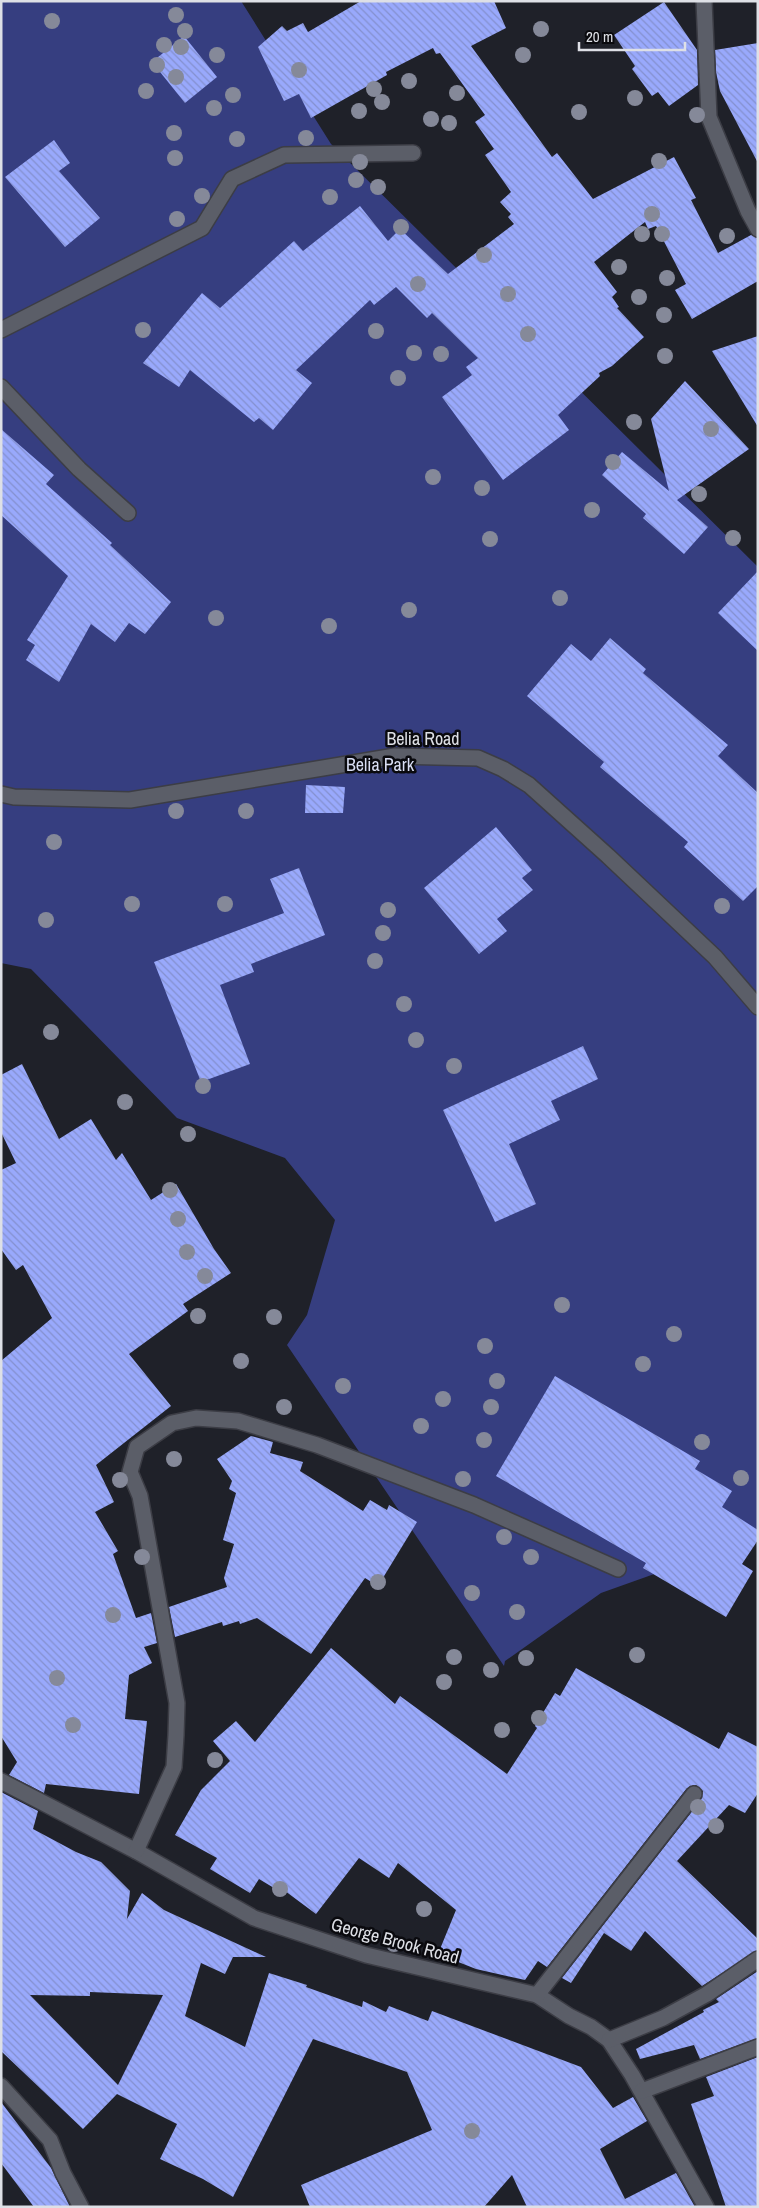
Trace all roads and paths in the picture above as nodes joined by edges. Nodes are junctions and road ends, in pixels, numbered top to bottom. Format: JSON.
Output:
{"nodes":[{"id":1,"x":704,"y":1,"type":"edge"},
{"id":2,"x":413,"y":153,"type":"dead end"},
{"id":3,"x":758,"y":229,"type":"edge"},
{"id":4,"x":1,"y":330,"type":"edge"},
{"id":5,"x":1,"y":387,"type":"edge"},
{"id":6,"x":128,"y":513,"type":"dead end"},
{"id":7,"x":1,"y":794,"type":"edge"},
{"id":8,"x":758,"y":1008,"type":"edge"},
{"id":9,"x":618,"y":1569,"type":"dead end"},
{"id":10,"x":1,"y":1781,"type":"edge"},
{"id":11,"x":694,"y":1794,"type":"dead end"},
{"id":12,"x":136,"y":1851,"type":"junction"},
{"id":13,"x":758,"y":1959,"type":"edge"},
{"id":14,"x":537,"y":1995,"type":"junction"},
{"id":15,"x":609,"y":2040,"type":"junction"},
{"id":16,"x":758,"y":2047,"type":"edge"},
{"id":17,"x":1,"y":2086,"type":"edge"},
{"id":18,"x":642,"y":2091,"type":"junction"},
{"id":19,"x":82,"y":2207,"type":"edge"},
{"id":20,"x":706,"y":2207,"type":"edge"}],
"edges":[{"from":1,"to":3,"type":"street"},
{"from":2,"to":4,"type":"street"},
{"from":5,"to":6,"type":"street"},
{"from":7,"to":8,"type":"street","name":"Belia Road"},
{"from":9,"to":12,"type":"street"},
{"from":10,"to":12,"type":"street","name":"George Brook Road"},
{"from":11,"to":14,"type":"street"},
{"from":12,"to":14,"type":"street","name":"George Brook Road"},
{"from":13,"to":15,"type":"street"},
{"from":14,"to":15,"type":"street","name":"George Brook Road"},
{"from":15,"to":18,"type":"street","name":"George Brook Road"},
{"from":16,"to":18,"type":"street"},
{"from":17,"to":19,"type":"street"},
{"from":18,"to":20,"type":"street","name":"George Brook Road"}]}
